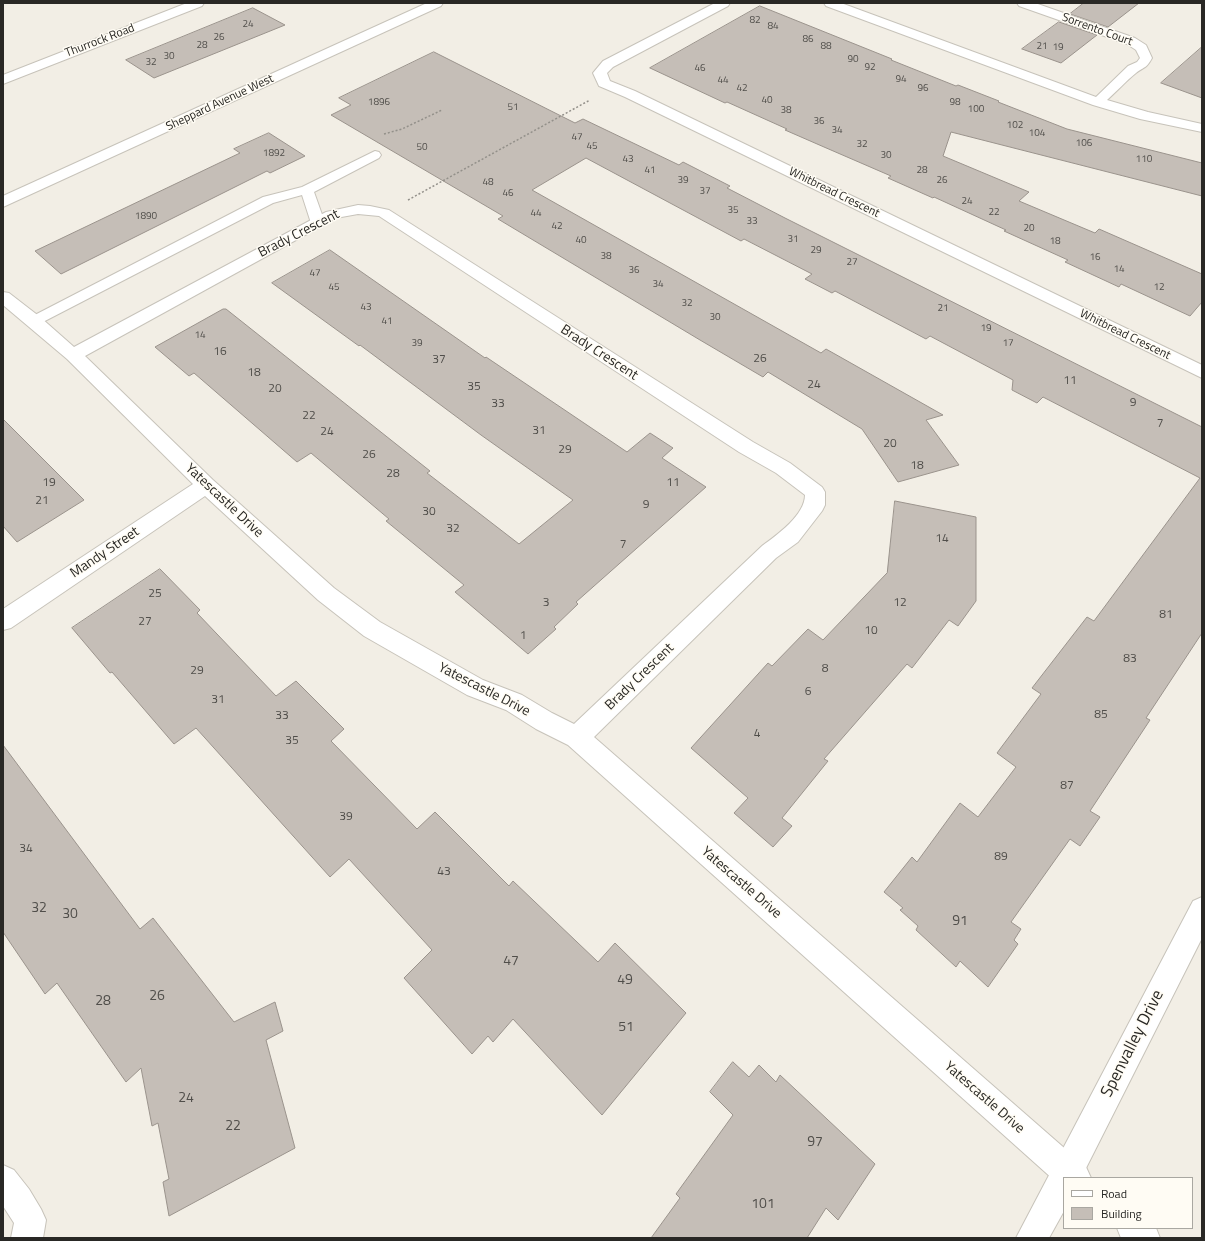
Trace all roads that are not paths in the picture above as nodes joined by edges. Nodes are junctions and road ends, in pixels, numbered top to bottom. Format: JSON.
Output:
{"nodes":[{"id":1,"x":198,"y":3,"type":"edge"},
{"id":2,"x":437,"y":3,"type":"edge"},
{"id":3,"x":724,"y":3,"type":"edge"},
{"id":4,"x":830,"y":3,"type":"edge"},
{"id":5,"x":1023,"y":3,"type":"edge"},
{"id":6,"x":3,"y":80,"type":"edge"},
{"id":7,"x":1098,"y":102,"type":"junction"},
{"id":8,"x":1202,"y":128,"type":"edge"},
{"id":9,"x":372,"y":157,"type":"road end"},
{"id":10,"x":307,"y":190,"type":"junction"},
{"id":11,"x":3,"y":202,"type":"edge"},
{"id":12,"x":318,"y":223,"type":"junction"},
{"id":13,"x":3,"y":297,"type":"edge"},
{"id":14,"x":34,"y":321,"type":"junction"},
{"id":15,"x":73,"y":355,"type":"junction"},
{"id":16,"x":1202,"y":372,"type":"edge"},
{"id":17,"x":206,"y":485,"type":"junction"},
{"id":18,"x":3,"y":621,"type":"edge"},
{"id":19,"x":576,"y":737,"type":"junction"},
{"id":20,"x":1202,"y":910,"type":"edge"},
{"id":21,"x":1068,"y":1177,"type":"edge"},
{"id":22,"x":3,"y":1181,"type":"edge"},
{"id":23,"x":1063,"y":1185,"type":"edge"},
{"id":24,"x":1134,"y":1229,"type":"edge"},
{"id":25,"x":27,"y":1238,"type":"edge"},
{"id":26,"x":1032,"y":1238,"type":"edge"},
{"id":27,"x":1144,"y":1238,"type":"edge"}],
"edges":[{"from":1,"to":6,"type":"street","name":"Thurrock Road"},
{"from":2,"to":11,"type":"street","name":"Sheppard Avenue West"},
{"from":3,"to":16,"type":"street","name":"Whitbread Crescent"},
{"from":4,"to":7,"type":"street"},
{"from":5,"to":7,"type":"street","name":"Sorrento Court"},
{"from":7,"to":8,"type":"street"},
{"from":9,"to":10,"type":"lane"},
{"from":10,"to":12,"type":"lane"},
{"from":10,"to":14,"type":"lane"},
{"from":12,"to":15,"type":"street","name":"Brady Crescent"},
{"from":12,"to":19,"type":"street","name":"Brady Crescent"},
{"from":13,"to":14,"type":"street","name":"Yatescastle Drive"},
{"from":14,"to":15,"type":"street","name":"Yatescastle Drive"},
{"from":15,"to":17,"type":"street","name":"Yatescastle Drive"},
{"from":17,"to":18,"type":"street","name":"Mandy Street"},
{"from":17,"to":19,"type":"street","name":"Yatescastle Drive"},
{"from":19,"to":21,"type":"street","name":"Yatescastle Drive"},
{"from":20,"to":21,"type":"street","name":"Spenvalley Drive"},
{"from":22,"to":25,"type":"street"},
{"from":23,"to":26,"type":"street","name":"Spenvalley Drive"},
{"from":24,"to":27,"type":"street"}]}
